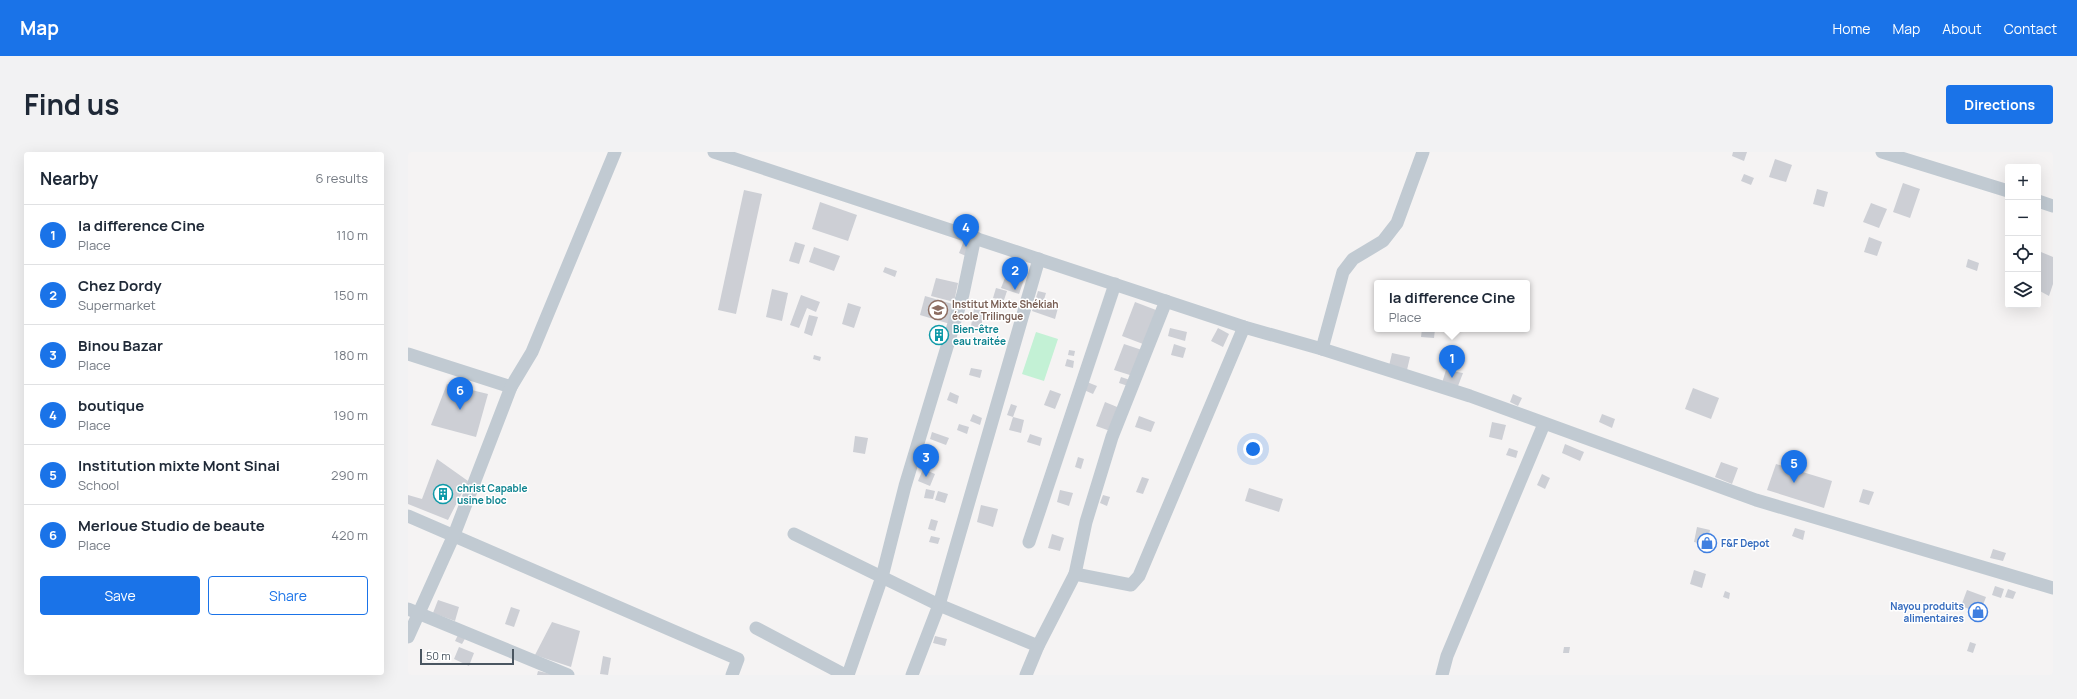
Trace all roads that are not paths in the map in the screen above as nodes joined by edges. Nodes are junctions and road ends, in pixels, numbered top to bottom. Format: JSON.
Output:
{"nodes":[{"id":1,"x":615,"y":152,"type":"edge"},
{"id":2,"x":714,"y":152,"type":"edge"},
{"id":3,"x":1422,"y":152,"type":"edge"},
{"id":4,"x":1882,"y":152,"type":"edge"},
{"id":5,"x":2005,"y":190,"type":"edge"},
{"id":6,"x":2041,"y":202,"type":"edge"},
{"id":7,"x":2053,"y":206,"type":"edge"},
{"id":8,"x":975,"y":237,"type":"junction"},
{"id":9,"x":1039,"y":259,"type":"junction"},
{"id":10,"x":1115,"y":284,"type":"junction"},
{"id":11,"x":1166,"y":301,"type":"junction"},
{"id":12,"x":1244,"y":327,"type":"junction"},
{"id":13,"x":1322,"y":349,"type":"junction"},
{"id":14,"x":408,"y":354,"type":"edge"},
{"id":15,"x":511,"y":387,"type":"junction"},
{"id":16,"x":1544,"y":424,"type":"junction"},
{"id":17,"x":408,"y":516,"type":"edge"},
{"id":18,"x":794,"y":534,"type":"dead end"},
{"id":19,"x":454,"y":535,"type":"junction"},
{"id":20,"x":1029,"y":542,"type":"dead end"},
{"id":21,"x":1075,"y":574,"type":"junction"},
{"id":22,"x":882,"y":577,"type":"junction"},
{"id":23,"x":2053,"y":588,"type":"edge"},
{"id":24,"x":939,"y":605,"type":"junction"},
{"id":25,"x":408,"y":608,"type":"edge"},
{"id":26,"x":420,"y":614,"type":"junction"},
{"id":27,"x":756,"y":628,"type":"dead end"},
{"id":28,"x":408,"y":637,"type":"edge"},
{"id":29,"x":1038,"y":646,"type":"junction"},
{"id":30,"x":568,"y":675,"type":"edge"},
{"id":31,"x":732,"y":675,"type":"edge"},
{"id":32,"x":844,"y":675,"type":"edge"},
{"id":33,"x":848,"y":675,"type":"edge"},
{"id":34,"x":912,"y":675,"type":"edge"},
{"id":35,"x":1026,"y":675,"type":"edge"},
{"id":36,"x":1442,"y":675,"type":"edge"}],
"edges":[{"from":1,"to":15,"type":"street"},
{"from":2,"to":8,"type":"street"},
{"from":3,"to":13,"type":"street"},
{"from":4,"to":5,"type":"street"},
{"from":6,"to":7,"type":"street"},
{"from":8,"to":9,"type":"street"},
{"from":8,"to":22,"type":"street"},
{"from":9,"to":10,"type":"street"},
{"from":9,"to":24,"type":"street"},
{"from":10,"to":11,"type":"street"},
{"from":10,"to":20,"type":"street"},
{"from":11,"to":12,"type":"street"},
{"from":11,"to":21,"type":"street"},
{"from":12,"to":13,"type":"street"},
{"from":12,"to":21,"type":"street"},
{"from":13,"to":16,"type":"street"},
{"from":14,"to":15,"type":"street"},
{"from":15,"to":19,"type":"street"},
{"from":16,"to":23,"type":"street"},
{"from":16,"to":36,"type":"street"},
{"from":17,"to":19,"type":"street"},
{"from":18,"to":22,"type":"street"},
{"from":19,"to":26,"type":"street"},
{"from":19,"to":31,"type":"street"},
{"from":21,"to":29,"type":"street"},
{"from":22,"to":24,"type":"street"},
{"from":22,"to":33,"type":"street"},
{"from":24,"to":29,"type":"street"},
{"from":24,"to":34,"type":"street"},
{"from":25,"to":26,"type":"street"},
{"from":26,"to":28,"type":"street"},
{"from":26,"to":30,"type":"street"},
{"from":27,"to":32,"type":"street"},
{"from":29,"to":35,"type":"street"}]}
